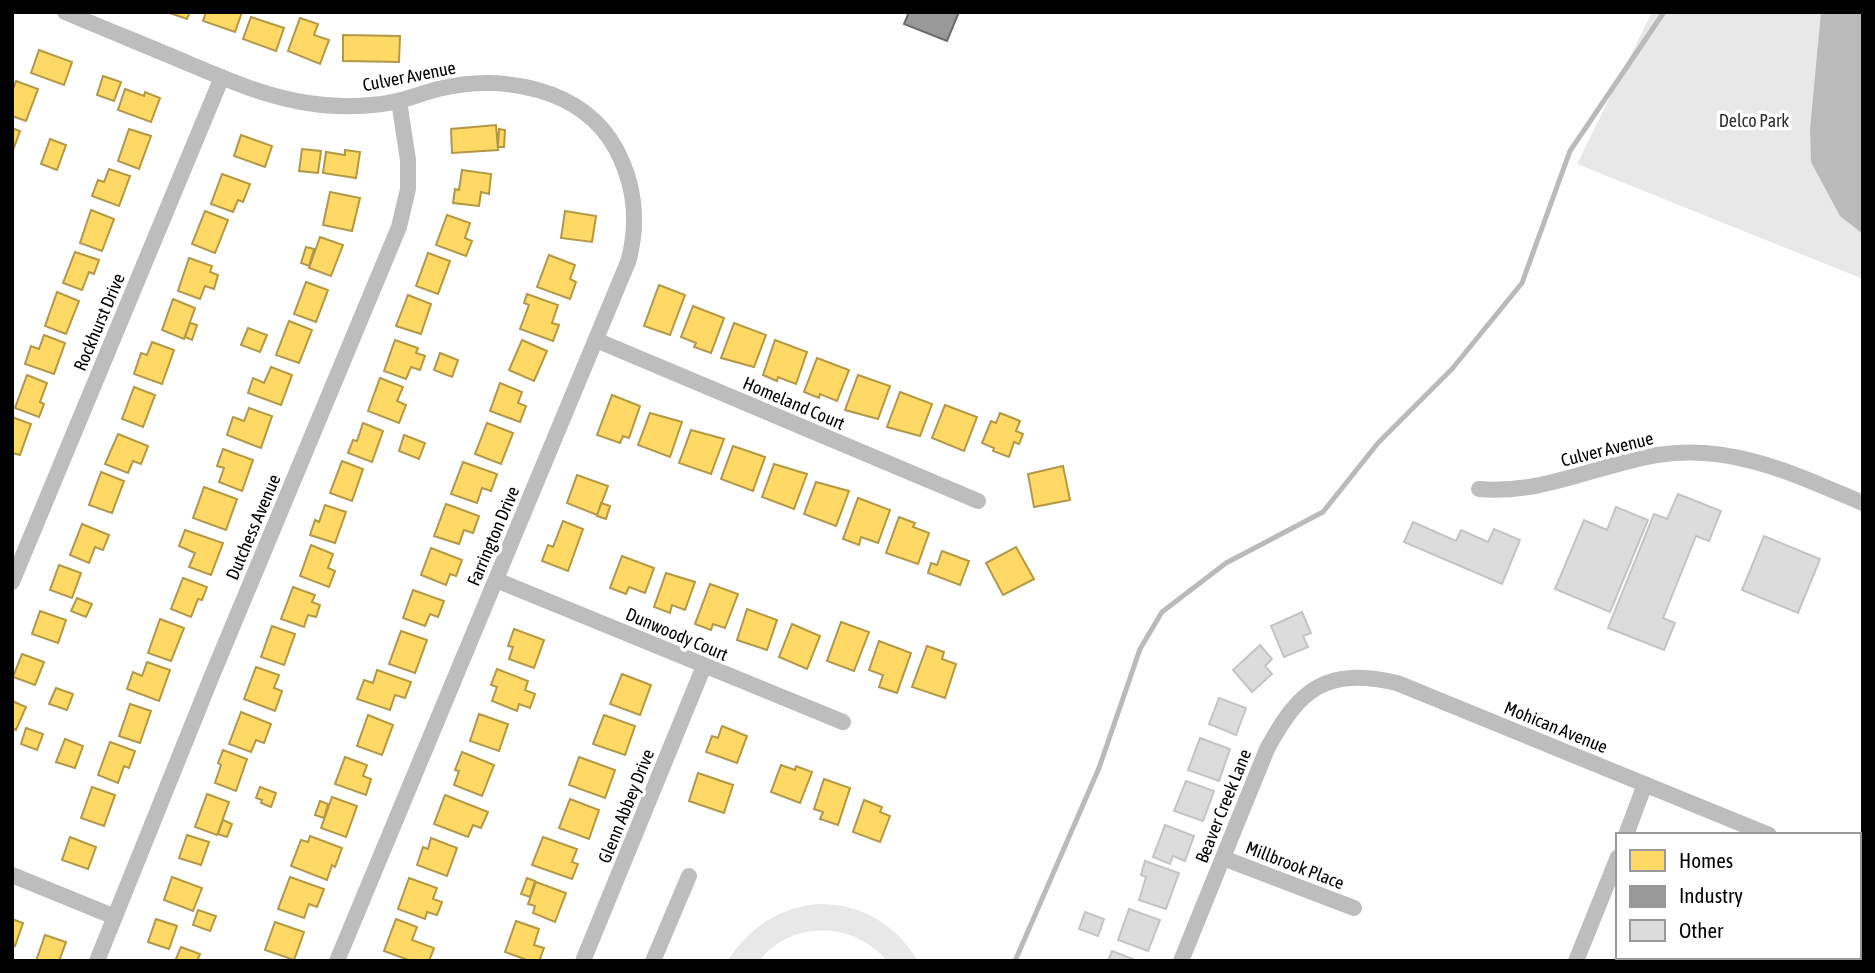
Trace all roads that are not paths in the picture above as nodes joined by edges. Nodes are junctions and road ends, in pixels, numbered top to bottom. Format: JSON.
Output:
{"nodes":[{"id":1,"x":65,"y":12,"type":"edge"},
{"id":2,"x":222,"y":77,"type":"junction"},
{"id":3,"x":399,"y":101,"type":"junction"},
{"id":4,"x":599,"y":125,"type":"joint"},
{"id":5,"x":596,"y":340,"type":"junction"},
{"id":6,"x":1479,"y":489,"type":"dead end"},
{"id":7,"x":978,"y":501,"type":"dead end"},
{"id":8,"x":1863,"y":503,"type":"edge"},
{"id":9,"x":496,"y":580,"type":"junction"},
{"id":10,"x":12,"y":582,"type":"edge"},
{"id":11,"x":704,"y":666,"type":"junction"},
{"id":12,"x":1325,"y":684,"type":"joint"},
{"id":13,"x":843,"y":722,"type":"dead end"},
{"id":14,"x":1645,"y":784,"type":"junction"},
{"id":15,"x":1627,"y":833,"type":"edge"},
{"id":16,"x":1764,"y":833,"type":"edge"},
{"id":17,"x":1223,"y":858,"type":"junction"},
{"id":18,"x":1616,"y":862,"type":"edge"},
{"id":19,"x":12,"y":874,"type":"edge"},
{"id":20,"x":690,"y":876,"type":"dead end"},
{"id":21,"x":1354,"y":908,"type":"dead end"},
{"id":22,"x":115,"y":917,"type":"junction"},
{"id":23,"x":97,"y":961,"type":"edge"},
{"id":24,"x":337,"y":961,"type":"edge"},
{"id":25,"x":583,"y":961,"type":"edge"},
{"id":26,"x":653,"y":961,"type":"edge"},
{"id":27,"x":1181,"y":961,"type":"edge"},
{"id":28,"x":1576,"y":961,"type":"edge"}],
"edges":[{"from":1,"to":2,"type":"street","name":"Culver Avenue"},
{"from":2,"to":3,"type":"street","name":"Culver Avenue"},
{"from":2,"to":10,"type":"street","name":"Rockhurst Drive"},
{"from":3,"to":4,"type":"street","name":"Culver Avenue"},
{"from":3,"to":22,"type":"street","name":"Dutchess Avenue"},
{"from":4,"to":5,"type":"street","name":"Farrington Drive"},
{"from":5,"to":7,"type":"street","name":"Homeland Court"},
{"from":5,"to":9,"type":"street","name":"Farrington Drive"},
{"from":6,"to":8,"type":"street","name":"Culver Avenue"},
{"from":9,"to":11,"type":"street","name":"Dunwoody Court"},
{"from":9,"to":24,"type":"street","name":"Farrington Drive"},
{"from":11,"to":13,"type":"street","name":"Dunwoody Court"},
{"from":11,"to":25,"type":"street","name":"Glenn Abbey Drive"},
{"from":12,"to":14,"type":"street","name":"Mohican Avenue"},
{"from":12,"to":17,"type":"street","name":"Beaver Creek Lane"},
{"from":14,"to":15,"type":"street"},
{"from":14,"to":16,"type":"street","name":"Mohican Avenue"},
{"from":17,"to":21,"type":"street","name":"Millbrook Place"},
{"from":17,"to":27,"type":"street","name":"Beaver Creek Lane"},
{"from":18,"to":28,"type":"street"},
{"from":19,"to":22,"type":"street"},
{"from":20,"to":26,"type":"street"},
{"from":22,"to":23,"type":"street","name":"Dutchess Avenue"}]}
